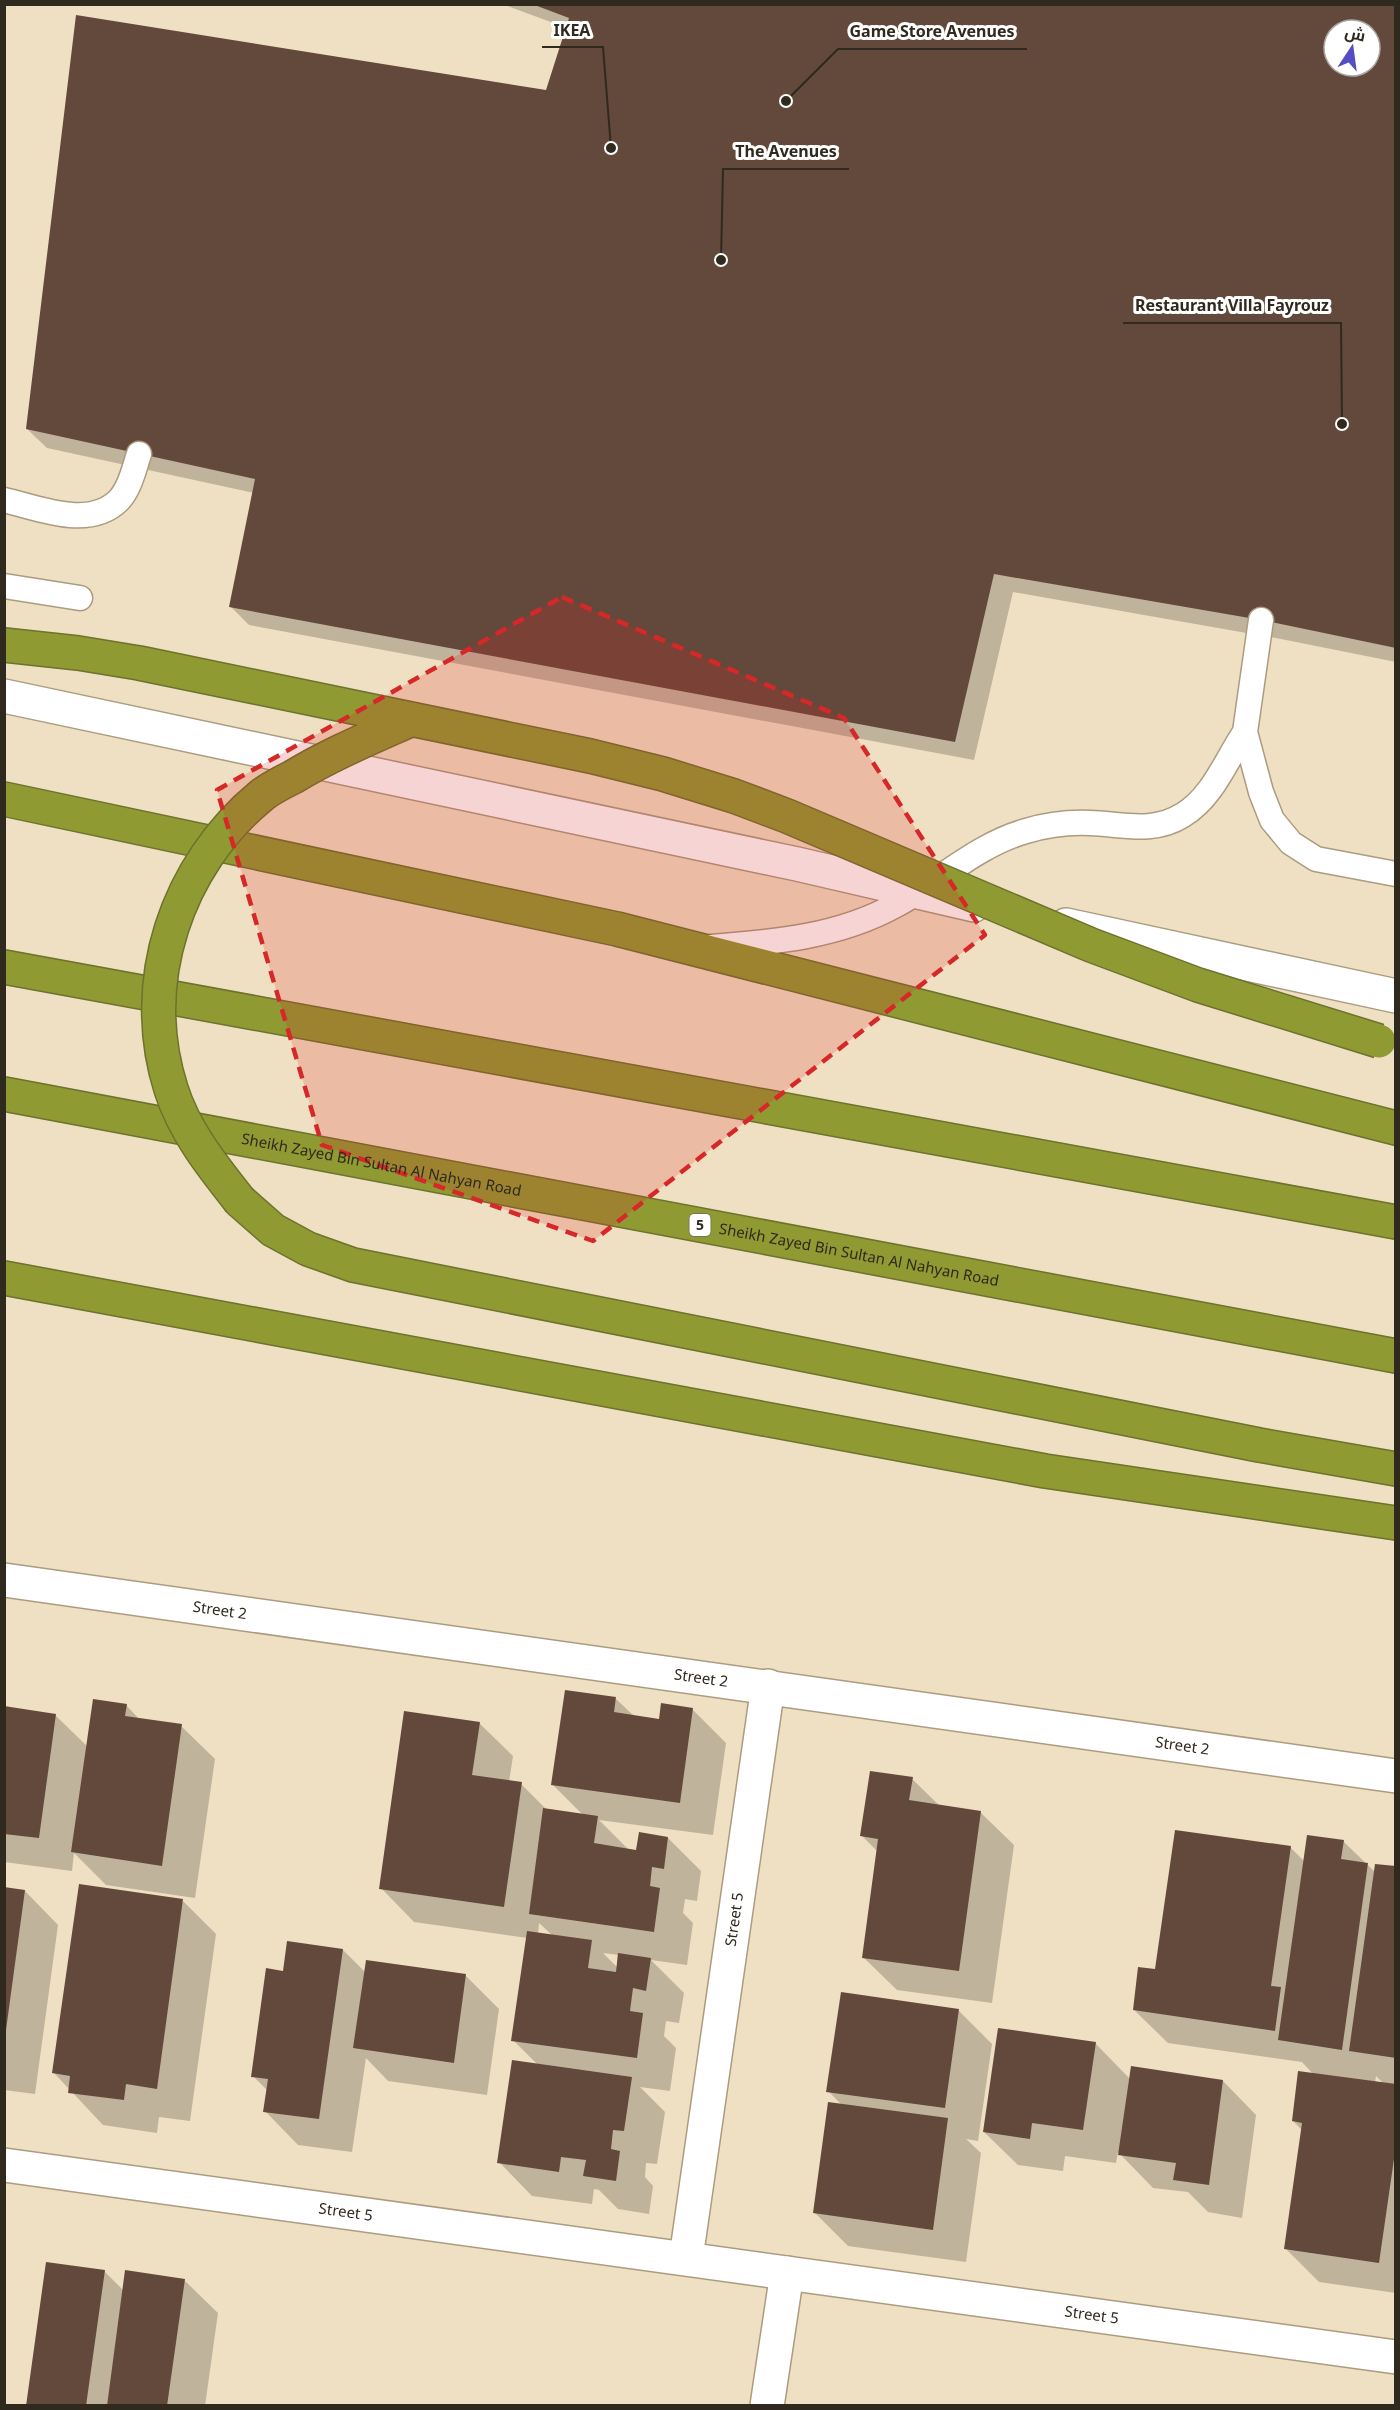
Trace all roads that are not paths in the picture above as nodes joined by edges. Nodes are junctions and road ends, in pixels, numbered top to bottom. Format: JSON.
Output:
{"nodes":[{"id":1,"x":139,"y":454,"type":"dead end"},
{"id":2,"x":4,"y":500,"type":"edge"},
{"id":3,"x":4,"y":586,"type":"edge"},
{"id":4,"x":80,"y":598,"type":"dead end"},
{"id":5,"x":1261,"y":620,"type":"dead end"},
{"id":6,"x":4,"y":645,"type":"edge"},
{"id":7,"x":4,"y":696,"type":"edge"},
{"id":8,"x":412,"y":719,"type":"junction"},
{"id":9,"x":1245,"y":732,"type":"junction"},
{"id":10,"x":4,"y":799,"type":"edge"},
{"id":11,"x":1395,"y":874,"type":"edge"},
{"id":12,"x":917,"y":892,"type":"junction"},
{"id":13,"x":696,"y":949,"type":"junction"},
{"id":14,"x":4,"y":967,"type":"edge"},
{"id":15,"x":1395,"y":996,"type":"edge"},
{"id":16,"x":1387,"y":1044,"type":"edge"},
{"id":17,"x":4,"y":1094,"type":"edge"},
{"id":18,"x":1395,"y":1128,"type":"edge"},
{"id":19,"x":1395,"y":1222,"type":"edge"},
{"id":20,"x":4,"y":1278,"type":"edge"},
{"id":21,"x":1395,"y":1356,"type":"edge"},
{"id":22,"x":1395,"y":1469,"type":"edge"},
{"id":23,"x":1395,"y":1523,"type":"edge"},
{"id":24,"x":4,"y":1580,"type":"edge"},
{"id":25,"x":768,"y":1686,"type":"junction"},
{"id":26,"x":1395,"y":1776,"type":"edge"},
{"id":27,"x":4,"y":2165,"type":"edge"},
{"id":28,"x":686,"y":2258,"type":"junction"},
{"id":29,"x":787,"y":2273,"type":"junction"},
{"id":30,"x":1395,"y":2357,"type":"edge"},
{"id":31,"x":767,"y":2406,"type":"edge"}],
"edges":[{"from":1,"to":2,"type":"lane"},
{"from":3,"to":4,"type":"lane"},
{"from":5,"to":9,"type":"lane"},
{"from":6,"to":8,"type":"highway","bridge":true},
{"from":7,"to":12,"type":"street"},
{"from":8,"to":16,"type":"highway","bridge":true},
{"from":8,"to":22,"type":"highway","bridge":true},
{"from":9,"to":11,"type":"lane"},
{"from":9,"to":12,"type":"lane"},
{"from":10,"to":13,"type":"highway"},
{"from":12,"to":13,"type":"lane"},
{"from":12,"to":15,"type":"street"},
{"from":13,"to":18,"type":"highway"},
{"from":14,"to":19,"type":"highway"},
{"from":17,"to":21,"type":"highway","name":"Sheikh Zayed Bin Sultan Al Nahyan Road","number":"5"},
{"from":20,"to":23,"type":"highway"},
{"from":24,"to":25,"type":"street","name":"Street 2"},
{"from":25,"to":26,"type":"street","name":"Street 2"},
{"from":25,"to":28,"type":"street","name":"Street 5"},
{"from":27,"to":28,"type":"street","name":"Street 5"},
{"from":28,"to":29,"type":"street","name":"Street 5"},
{"from":29,"to":30,"type":"street","name":"Street 5"},
{"from":29,"to":31,"type":"street"}]}
